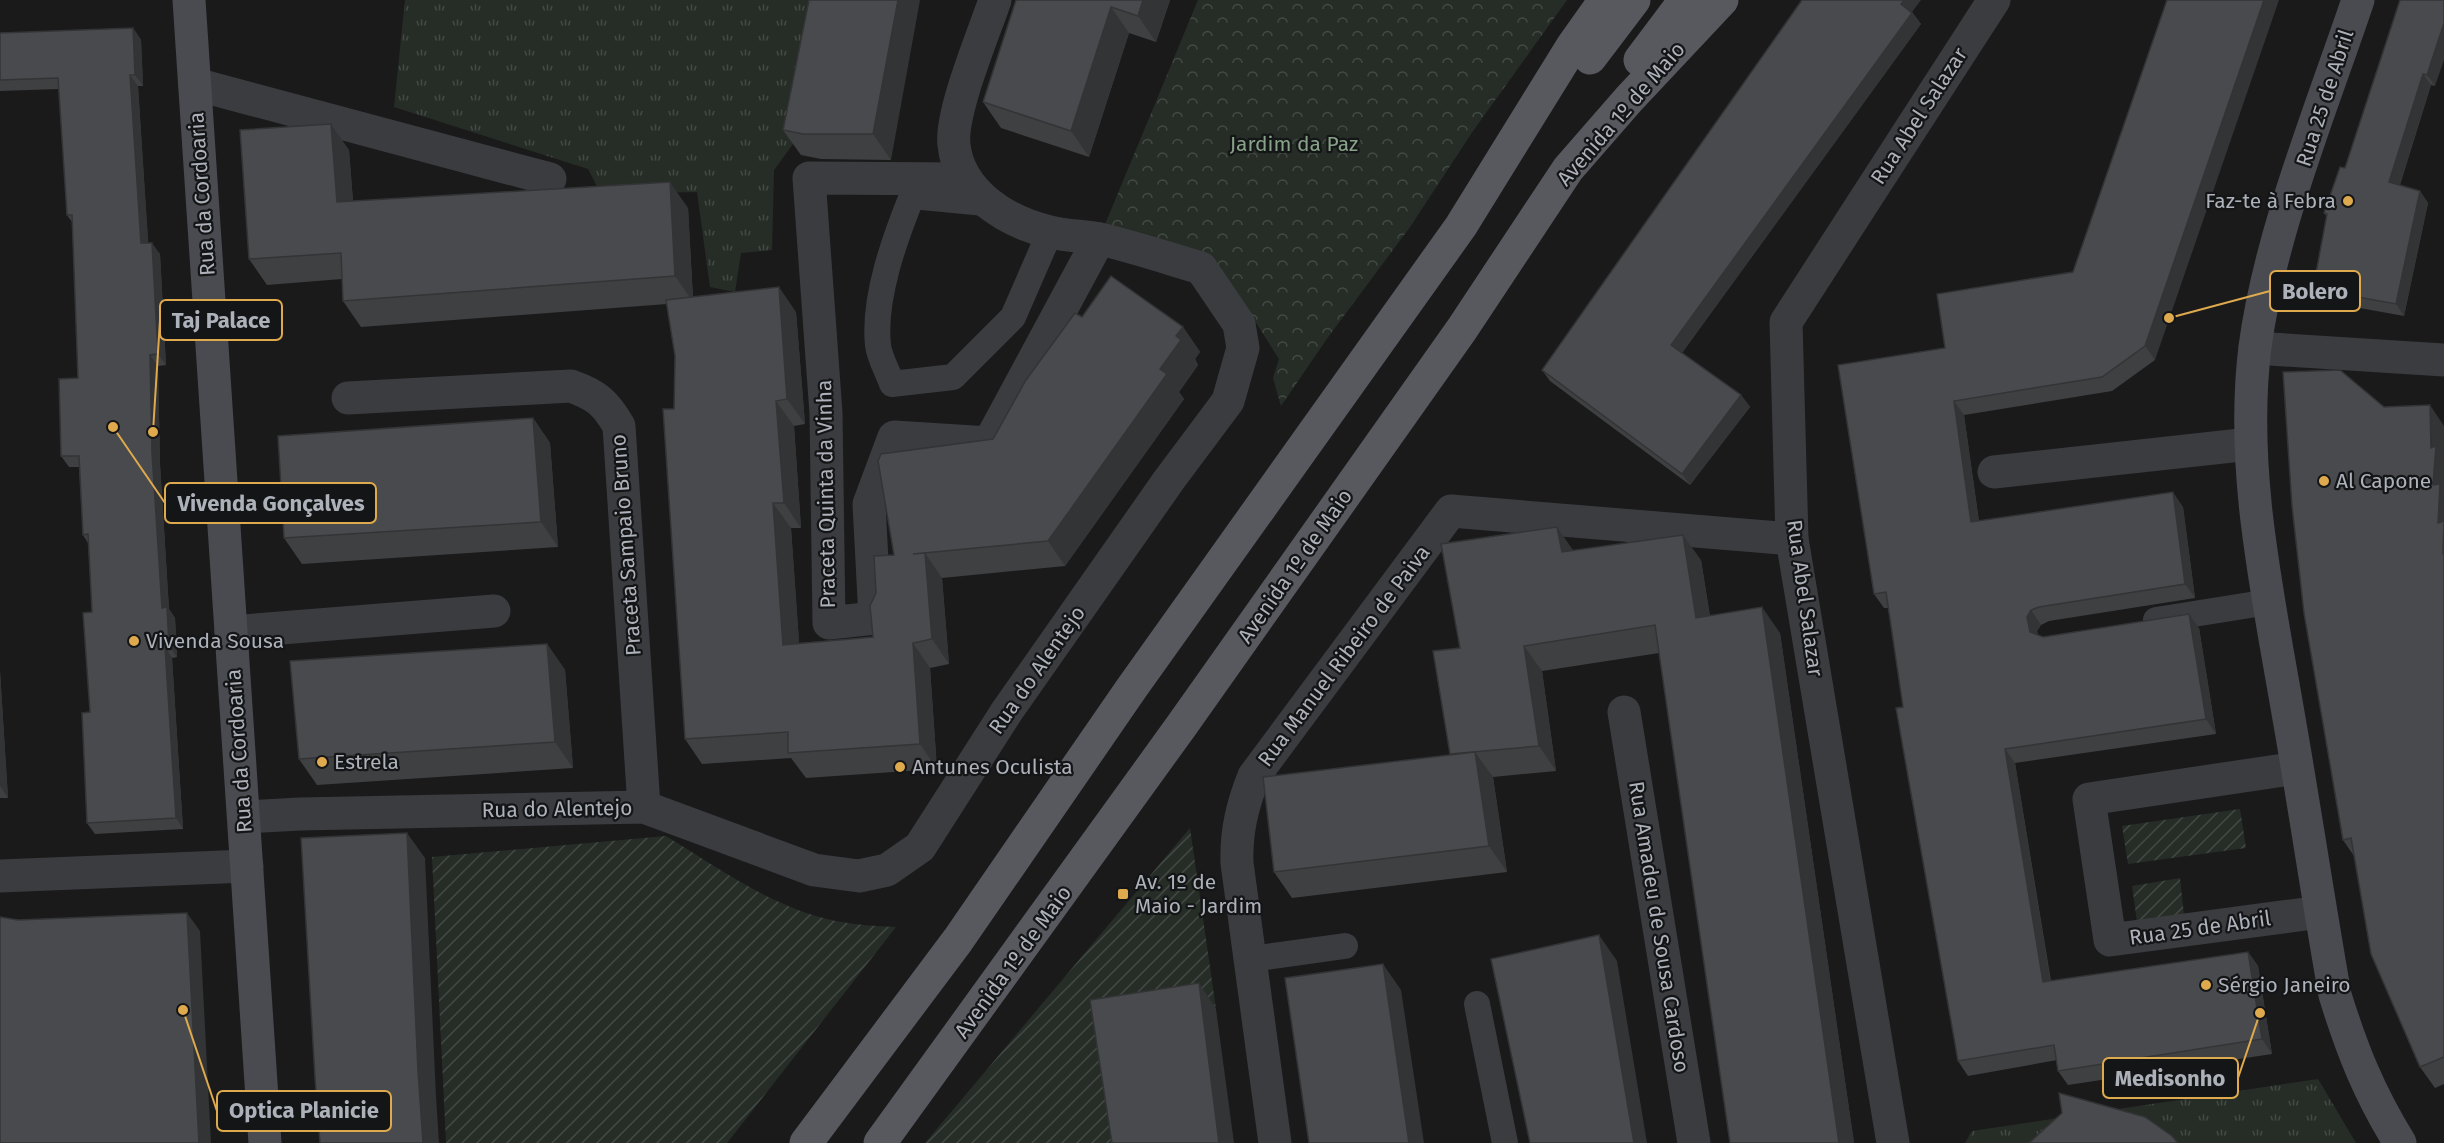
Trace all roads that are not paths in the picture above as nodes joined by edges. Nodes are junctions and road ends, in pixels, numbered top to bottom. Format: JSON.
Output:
{"nodes":[{"id":1,"x":189,"y":0,"type":"edge"},
{"id":2,"x":995,"y":0,"type":"edge"},
{"id":3,"x":1605,"y":0,"type":"edge"},
{"id":4,"x":1634,"y":0,"type":"edge"},
{"id":5,"x":1685,"y":0,"type":"edge"},
{"id":6,"x":1722,"y":0,"type":"edge"},
{"id":7,"x":1994,"y":0,"type":"edge"},
{"id":8,"x":2358,"y":0,"type":"edge"},
{"id":9,"x":195,"y":84,"type":"junction"},
{"id":10,"x":1568,"y":169,"type":"junction"},
{"id":11,"x":550,"y":178,"type":"dead end"},
{"id":12,"x":975,"y":191,"type":"junction"},
{"id":13,"x":1461,"y":226,"type":"junction"},
{"id":14,"x":1050,"y":232,"type":"junction"},
{"id":15,"x":1099,"y":239,"type":"junction"},
{"id":16,"x":2255,"y":348,"type":"junction"},
{"id":17,"x":2444,"y":360,"type":"edge"},
{"id":18,"x":348,"y":398,"type":"dead end"},
{"id":19,"x":2250,"y":444,"type":"junction"},
{"id":20,"x":1994,"y":472,"type":"dead end"},
{"id":21,"x":1792,"y":539,"type":"junction"},
{"id":22,"x":2269,"y":602,"type":"junction"},
{"id":23,"x":494,"y":611,"type":"dead end"},
{"id":24,"x":2131,"y":624,"type":"edge"},
{"id":25,"x":231,"y":632,"type":"junction"},
{"id":26,"x":1623,"y":712,"type":"dead end"},
{"id":27,"x":2298,"y":768,"type":"junction"},
{"id":28,"x":644,"y":807,"type":"junction"},
{"id":29,"x":244,"y":817,"type":"junction"},
{"id":30,"x":247,"y":866,"type":"junction"},
{"id":31,"x":0,"y":876,"type":"edge"},
{"id":32,"x":2320,"y":912,"type":"junction"},
{"id":33,"x":1346,"y":946,"type":"dead end"},
{"id":34,"x":1252,"y":958,"type":"junction"},
{"id":35,"x":1478,"y":1004,"type":"dead end"},
{"id":36,"x":265,"y":1143,"type":"edge"},
{"id":37,"x":806,"y":1143,"type":"edge"},
{"id":38,"x":880,"y":1143,"type":"edge"},
{"id":39,"x":1275,"y":1143,"type":"edge"},
{"id":40,"x":1505,"y":1143,"type":"edge"},
{"id":41,"x":1694,"y":1143,"type":"edge"},
{"id":42,"x":1893,"y":1143,"type":"edge"},
{"id":43,"x":2400,"y":1143,"type":"edge"}],
"edges":[{"from":1,"to":9,"type":"main road","name":"Rua da Cordoaria"},
{"from":2,"to":12,"type":"street"},
{"from":3,"to":13,"type":"main road"},
{"from":4,"to":13,"type":"main road"},
{"from":5,"to":10,"type":"main road"},
{"from":6,"to":10,"type":"main road","name":"Avenida 1º de Maio"},
{"from":7,"to":21,"type":"street","name":"Rua Abel Salazar"},
{"from":8,"to":16,"type":"main road","name":"Rua 25 de Abril"},
{"from":9,"to":11,"type":"street"},
{"from":9,"to":25,"type":"main road","name":"Rua da Cordoaria"},
{"from":10,"to":38,"type":"main road","name":"Avenida 1º de Maio"},
{"from":12,"to":14,"type":"street","name":"Rua do Alentejo"},
{"from":12,"to":14,"type":"lane"},
{"from":12,"to":15,"type":"street","name":"Praceta Quinta da Vinha"},
{"from":13,"to":37,"type":"main road"},
{"from":14,"to":15,"type":"street","name":"Rua do Alentejo"},
{"from":15,"to":28,"type":"street","name":"Rua do Alentejo"},
{"from":16,"to":17,"type":"street"},
{"from":16,"to":19,"type":"main road","name":"Rua 25 de Abril"},
{"from":18,"to":28,"type":"street","name":"Praceta Sampaio Bruno"},
{"from":19,"to":20,"type":"street"},
{"from":19,"to":22,"type":"main road","name":"Rua 25 de Abril"},
{"from":21,"to":34,"type":"street","name":"Rua Manuel Ribeiro de Paiva"},
{"from":21,"to":42,"type":"street","name":"Rua Abel Salazar"},
{"from":22,"to":24,"type":"lane"},
{"from":22,"to":27,"type":"main road","name":"Rua 25 de Abril"},
{"from":23,"to":25,"type":"street"},
{"from":25,"to":29,"type":"main road","name":"Rua da Cordoaria"},
{"from":26,"to":41,"type":"street","name":"Rua Amadeu de Sousa Cardoso"},
{"from":27,"to":32,"type":"main road","name":"Rua 25 de Abril"},
{"from":27,"to":32,"type":"street","name":"Rua 25 de Abril"},
{"from":28,"to":29,"type":"street","name":"Rua do Alentejo"},
{"from":29,"to":30,"type":"main road","name":"Rua da Cordoaria"},
{"from":30,"to":31,"type":"street"},
{"from":30,"to":36,"type":"main road","name":"Rua da Cordoaria"},
{"from":32,"to":43,"type":"main road","name":"Rua 25 de Abril"},
{"from":33,"to":34,"type":"lane"},
{"from":34,"to":39,"type":"street","name":"Rua Manuel Ribeiro de Paiva"},
{"from":35,"to":40,"type":"lane"}]}
